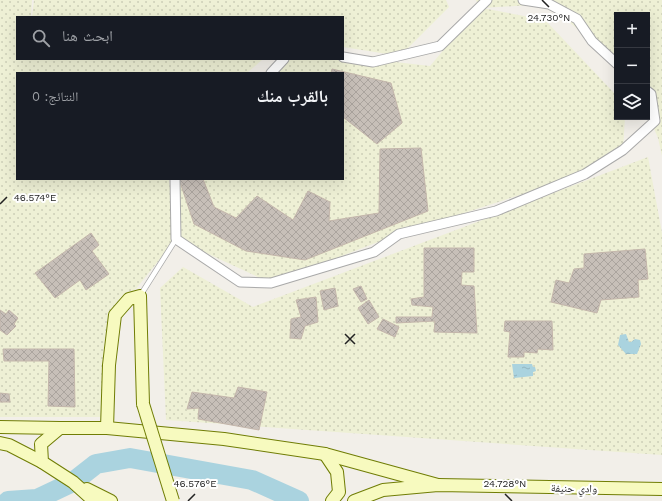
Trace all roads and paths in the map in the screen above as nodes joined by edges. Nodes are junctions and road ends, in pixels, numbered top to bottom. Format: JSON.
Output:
{"nodes":[{"id":1,"x":487,"y":0,"type":"edge"},
{"id":2,"x":523,"y":0,"type":"edge"},
{"id":3,"x":344,"y":57,"type":"edge"},
{"id":4,"x":283,"y":60,"type":"edge"},
{"id":5,"x":614,"y":61,"type":"edge"},
{"id":6,"x":272,"y":72,"type":"edge"},
{"id":7,"x":650,"y":93,"type":"edge"},
{"id":8,"x":175,"y":180,"type":"edge"},
{"id":9,"x":176,"y":239,"type":"junction"},
{"id":10,"x":140,"y":296,"type":"junction"},
{"id":11,"x":0,"y":427,"type":"edge"},
{"id":12,"x":60,"y":428,"type":"junction"},
{"id":13,"x":106,"y":428,"type":"junction"},
{"id":14,"x":0,"y":443,"type":"edge"},
{"id":15,"x":324,"y":454,"type":"junction"},
{"id":16,"x":42,"y":462,"type":"junction"},
{"id":17,"x":73,"y":482,"type":"junction"},
{"id":18,"x":438,"y":485,"type":"junction"},
{"id":19,"x":662,"y":489,"type":"edge"},
{"id":20,"x":94,"y":501,"type":"edge"},
{"id":21,"x":111,"y":501,"type":"edge"},
{"id":22,"x":173,"y":501,"type":"edge"},
{"id":23,"x":332,"y":501,"type":"edge"},
{"id":24,"x":354,"y":501,"type":"edge"}],
"edges":[{"from":1,"to":3,"type":"street"},
{"from":2,"to":5,"type":"street"},
{"from":4,"to":6,"type":"street"},
{"from":7,"to":9,"type":"street"},
{"from":8,"to":9,"type":"street"},
{"from":9,"to":10,"type":"lane"},
{"from":10,"to":13,"type":"street"},
{"from":10,"to":22,"type":"street","bridge":true},
{"from":11,"to":12,"type":"street"},
{"from":12,"to":13,"type":"street"},
{"from":12,"to":16,"type":"street"},
{"from":13,"to":15,"type":"street"},
{"from":14,"to":16,"type":"street"},
{"from":15,"to":18,"type":"street"},
{"from":15,"to":23,"type":"street"},
{"from":16,"to":17,"type":"street"},
{"from":17,"to":20,"type":"street"},
{"from":17,"to":21,"type":"street"},
{"from":18,"to":19,"type":"street","name":"وادي حنيفة"},
{"from":18,"to":24,"type":"street"}]}
